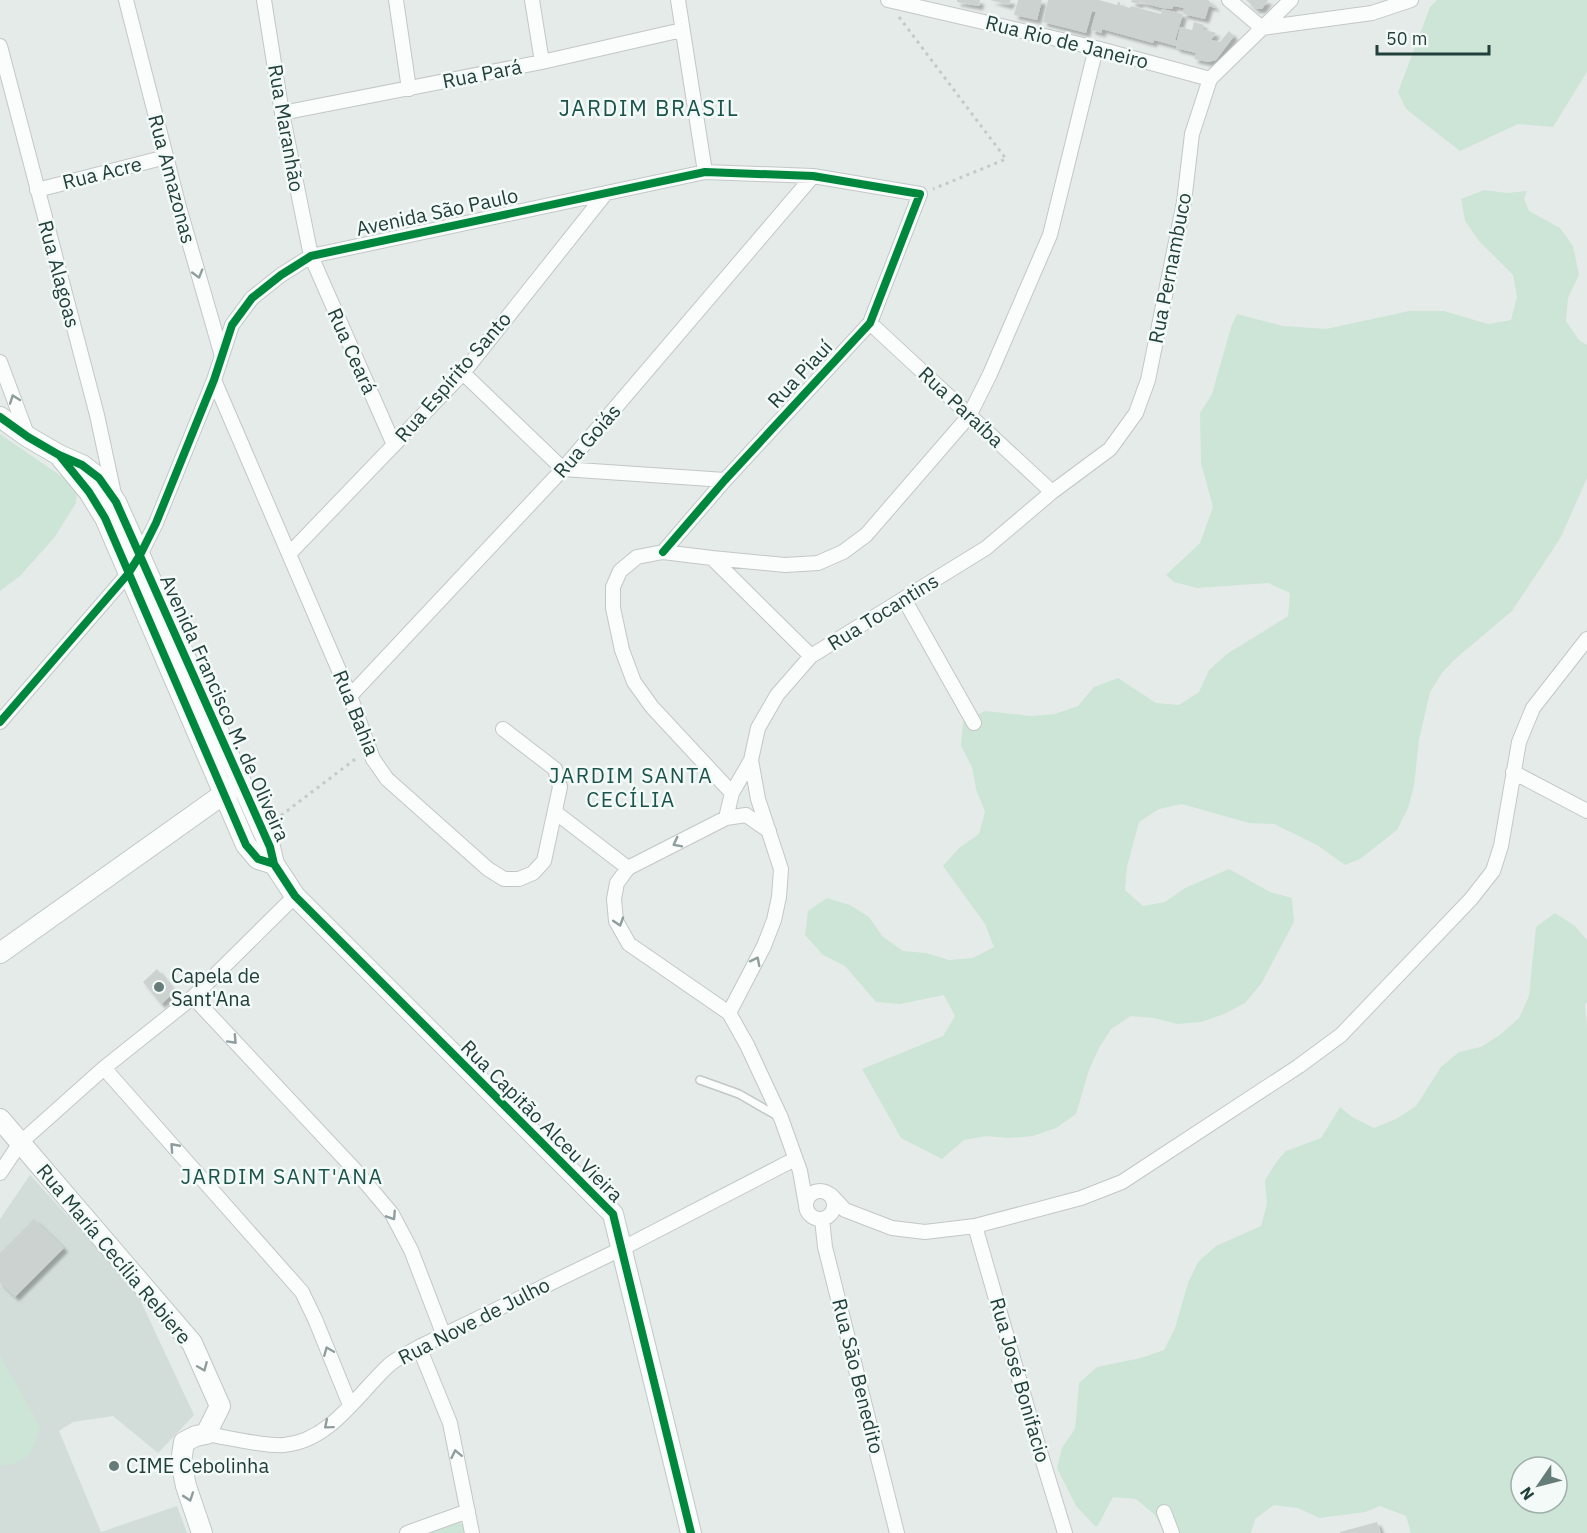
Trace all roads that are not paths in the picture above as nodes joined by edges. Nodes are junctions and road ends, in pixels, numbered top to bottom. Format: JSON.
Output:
{"nodes":[{"id":1,"x":126,"y":0,"type":"edge"},
{"id":2,"x":264,"y":0,"type":"edge"},
{"id":3,"x":396,"y":0,"type":"edge"},
{"id":4,"x":532,"y":0,"type":"edge"},
{"id":5,"x":678,"y":0,"type":"edge"},
{"id":6,"x":1229,"y":0,"type":"edge"},
{"id":7,"x":1291,"y":0,"type":"edge"},
{"id":8,"x":1411,"y":0,"type":"edge"},
{"id":9,"x":890,"y":5,"type":"edge"},
{"id":10,"x":1262,"y":28,"type":"junction"},
{"id":11,"x":682,"y":30,"type":"junction"},
{"id":12,"x":0,"y":46,"type":"edge"},
{"id":13,"x":1096,"y":48,"type":"junction"},
{"id":14,"x":542,"y":62,"type":"junction"},
{"id":15,"x":1210,"y":79,"type":"junction"},
{"id":16,"x":409,"y":89,"type":"junction"},
{"id":17,"x":282,"y":114,"type":"junction"},
{"id":18,"x":166,"y":157,"type":"junction"},
{"id":19,"x":705,"y":172,"type":"junction"},
{"id":20,"x":813,"y":176,"type":"junction"},
{"id":21,"x":37,"y":190,"type":"junction"},
{"id":22,"x":606,"y":193,"type":"junction"},
{"id":23,"x":920,"y":194,"type":"joint"},
{"id":24,"x":311,"y":256,"type":"junction"},
{"id":25,"x":870,"y":323,"type":"junction"},
{"id":26,"x":222,"y":356,"type":"junction"},
{"id":27,"x":0,"y":362,"type":"edge"},
{"id":28,"x":463,"y":373,"type":"junction"},
{"id":29,"x":214,"y":380,"type":"junction"},
{"id":30,"x":969,"y":416,"type":"junction"},
{"id":31,"x":0,"y":417,"type":"edge"},
{"id":32,"x":28,"y":437,"type":"junction"},
{"id":33,"x":394,"y":445,"type":"junction"},
{"id":34,"x":563,"y":469,"type":"junction"},
{"id":35,"x":724,"y":480,"type":"junction"},
{"id":36,"x":1052,"y":492,"type":"junction"},
{"id":37,"x":108,"y":507,"type":"junction"},
{"id":38,"x":663,"y":552,"type":"junction"},
{"id":39,"x":290,"y":553,"type":"junction"},
{"id":40,"x":140,"y":555,"type":"junction"},
{"id":41,"x":712,"y":558,"type":"junction"},
{"id":42,"x":128,"y":573,"type":"junction"},
{"id":43,"x":904,"y":598,"type":"junction"},
{"id":44,"x":1587,"y":639,"type":"edge"},
{"id":45,"x":812,"y":656,"type":"junction"},
{"id":46,"x":350,"y":696,"type":"junction"},
{"id":47,"x":0,"y":722,"type":"edge"},
{"id":48,"x":974,"y":723,"type":"dead end"},
{"id":49,"x":503,"y":729,"type":"dead end"},
{"id":50,"x":751,"y":760,"type":"junction"},
{"id":51,"x":1513,"y":772,"type":"junction"},
{"id":52,"x":241,"y":783,"type":"junction"},
{"id":53,"x":223,"y":793,"type":"junction"},
{"id":54,"x":732,"y":793,"type":"junction"},
{"id":55,"x":555,"y":812,"type":"junction"},
{"id":56,"x":1587,"y":812,"type":"edge"},
{"id":57,"x":726,"y":818,"type":"junction"},
{"id":58,"x":769,"y":831,"type":"junction"},
{"id":59,"x":274,"y":864,"type":"junction"},
{"id":60,"x":628,"y":868,"type":"junction"},
{"id":61,"x":295,"y":896,"type":"junction"},
{"id":62,"x":0,"y":953,"type":"edge"},
{"id":63,"x":193,"y":997,"type":"junction"},
{"id":64,"x":729,"y":1013,"type":"junction"},
{"id":65,"x":104,"y":1068,"type":"junction"},
{"id":66,"x":700,"y":1080,"type":"dead end"},
{"id":67,"x":781,"y":1118,"type":"junction"},
{"id":68,"x":0,"y":1119,"type":"edge"},
{"id":69,"x":20,"y":1143,"type":"junction"},
{"id":70,"x":797,"y":1165,"type":"junction"},
{"id":71,"x":0,"y":1173,"type":"edge"},
{"id":72,"x":825,"y":1192,"type":"junction"},
{"id":73,"x":806,"y":1205,"type":"junction"},
{"id":74,"x":845,"y":1209,"type":"junction"},
{"id":75,"x":826,"y":1216,"type":"junction"},
{"id":76,"x":975,"y":1226,"type":"junction"},
{"id":77,"x":622,"y":1248,"type":"junction"},
{"id":78,"x":444,"y":1336,"type":"junction"},
{"id":79,"x":419,"y":1347,"type":"junction"},
{"id":80,"x":351,"y":1405,"type":"junction"},
{"id":81,"x":206,"y":1434,"type":"junction"},
{"id":82,"x":468,"y":1511,"type":"junction"},
{"id":83,"x":1164,"y":1512,"type":"dead end"},
{"id":84,"x":202,"y":1533,"type":"edge"},
{"id":85,"x":406,"y":1533,"type":"edge"},
{"id":86,"x":472,"y":1533,"type":"edge"},
{"id":87,"x":691,"y":1533,"type":"edge"},
{"id":88,"x":897,"y":1533,"type":"edge"},
{"id":89,"x":1065,"y":1533,"type":"edge"},
{"id":90,"x":1172,"y":1533,"type":"edge"}],
"edges":[{"from":1,"to":18,"type":"street","name":"Rua Amazonas"},
{"from":2,"to":17,"type":"street","name":"Rua Maranhão"},
{"from":3,"to":16,"type":"street"},
{"from":4,"to":14,"type":"street"},
{"from":5,"to":11,"type":"street"},
{"from":6,"to":10,"type":"street"},
{"from":7,"to":10,"type":"street","name":"Rua Pernambuco"},
{"from":8,"to":10,"type":"street"},
{"from":9,"to":13,"type":"street","name":"Rua Rio de Janeiro"},
{"from":10,"to":15,"type":"street","name":"Rua Pernambuco"},
{"from":11,"to":14,"type":"street","name":"Rua Pará"},
{"from":11,"to":19,"type":"street"},
{"from":12,"to":21,"type":"street","name":"Rua Alagoas"},
{"from":13,"to":15,"type":"street","name":"Rua Rio de Janeiro"},
{"from":13,"to":30,"type":"street"},
{"from":14,"to":16,"type":"street","name":"Rua Pará"},
{"from":15,"to":36,"type":"street","name":"Rua Pernambuco"},
{"from":16,"to":17,"type":"street","name":"Rua Pará"},
{"from":17,"to":24,"type":"street","name":"Rua Maranhão"},
{"from":18,"to":21,"type":"street","name":"Rua Acre"},
{"from":18,"to":26,"type":"street","name":"Rua Amazonas","one_way":true},
{"from":19,"to":20,"type":"street","name":"Avenida São Paulo"},
{"from":19,"to":22,"type":"street","name":"Avenida São Paulo"},
{"from":20,"to":23,"type":"street","name":"Avenida São Paulo"},
{"from":20,"to":34,"type":"street","name":"Rua Goiás"},
{"from":21,"to":37,"type":"street","name":"Rua Alagoas"},
{"from":22,"to":24,"type":"street","name":"Avenida São Paulo"},
{"from":22,"to":28,"type":"street","name":"Rua Espírito Santo"},
{"from":23,"to":25,"type":"street","name":"Rua Piauí"},
{"from":24,"to":26,"type":"street","name":"Avenida São Paulo"},
{"from":24,"to":33,"type":"street","name":"Rua Ceará"},
{"from":25,"to":30,"type":"street","name":"Rua Paraíba"},
{"from":25,"to":35,"type":"street","name":"Rua Piauí"},
{"from":26,"to":29,"type":"street","name":"Avenida São Paulo"},
{"from":32,"to":27,"type":"street","one_way":true},
{"from":28,"to":33,"type":"street","name":"Rua Espírito Santo"},
{"from":28,"to":34,"type":"street"},
{"from":29,"to":39,"type":"street","name":"Rua Bahia"},
{"from":29,"to":40,"type":"street","name":"Avenida São Paulo"},
{"from":30,"to":36,"type":"street","name":"Rua Paraíba"},
{"from":30,"to":41,"type":"street"},
{"from":31,"to":32,"type":"street","name":"Avenida Francisco M. de Oliveira"},
{"from":32,"to":37,"type":"street","name":"Avenida Francisco M. de Oliveira"},
{"from":33,"to":39,"type":"street","name":"Rua Espírito Santo"},
{"from":34,"to":35,"type":"street"},
{"from":34,"to":46,"type":"street","name":"Rua Goiás"},
{"from":35,"to":38,"type":"street","name":"Rua Piauí"},
{"from":36,"to":43,"type":"street","name":"Rua Tocantins"},
{"from":37,"to":40,"type":"street","name":"Avenida Francisco M. de Oliveira"},
{"from":37,"to":42,"type":"street","name":"Avenida Francisco M. de Oliveira"},
{"from":38,"to":41,"type":"street"},
{"from":38,"to":54,"type":"street"},
{"from":39,"to":46,"type":"street","name":"Rua Bahia"},
{"from":40,"to":42,"type":"street","name":"Avenida São Paulo"},
{"from":40,"to":52,"type":"street","name":"Avenida Francisco M. de Oliveira"},
{"from":41,"to":45,"type":"street"},
{"from":42,"to":47,"type":"street","name":"Avenida São Paulo"},
{"from":42,"to":53,"type":"street","name":"Avenida Francisco M. de Oliveira"},
{"from":43,"to":45,"type":"street","name":"Rua Tocantins"},
{"from":43,"to":48,"type":"street"},
{"from":44,"to":51,"type":"street"},
{"from":45,"to":50,"type":"street","name":"Rua Tocantins"},
{"from":46,"to":55,"type":"street","name":"Rua Bahia"},
{"from":49,"to":55,"type":"street","name":"Rua Bahia"},
{"from":50,"to":54,"type":"street","name":"Rua Tocantins"},
{"from":50,"to":58,"type":"street","name":"Rua Tocantins"},
{"from":51,"to":56,"type":"street"},
{"from":51,"to":76,"type":"street"},
{"from":52,"to":53,"type":"street"},
{"from":52,"to":59,"type":"street","name":"Avenida Francisco M. de Oliveira"},
{"from":53,"to":59,"type":"street","name":"Avenida Francisco M. de Oliveira"},
{"from":53,"to":62,"type":"street"},
{"from":54,"to":57,"type":"street","name":"Rua Tocantins"},
{"from":55,"to":60,"type":"street"},
{"from":57,"to":58,"type":"street"},
{"from":57,"to":60,"type":"street","one_way":true},
{"from":64,"to":58,"type":"street","name":"Rua Tocantins","one_way":true},
{"from":59,"to":61,"type":"street","name":"Rua Capitão Alceu Vieira"},
{"from":60,"to":64,"type":"street","one_way":true},
{"from":61,"to":63,"type":"street"},
{"from":61,"to":77,"type":"street","name":"Rua Capitão Alceu Vieira"},
{"from":63,"to":65,"type":"street"},
{"from":63,"to":78,"type":"street","one_way":true},
{"from":64,"to":67,"type":"street"},
{"from":65,"to":69,"type":"street"},
{"from":80,"to":65,"type":"street","one_way":true},
{"from":66,"to":67,"type":"lane"},
{"from":67,"to":70,"type":"street"},
{"from":68,"to":69,"type":"street"},
{"from":69,"to":71,"type":"street"},
{"from":69,"to":81,"type":"street","name":"Rua María Cecília Rebiere","one_way":true},
{"from":70,"to":72,"type":"street"},
{"from":70,"to":73,"type":"street"},
{"from":70,"to":77,"type":"street","name":"Rua Nove de Julho"},
{"from":72,"to":73,"type":"street"},
{"from":72,"to":74,"type":"street"},
{"from":72,"to":75,"type":"street","name":"Rua São Benedito"},
{"from":73,"to":75,"type":"street"},
{"from":74,"to":75,"type":"street"},
{"from":74,"to":76,"type":"street"},
{"from":75,"to":88,"type":"street","name":"Rua São Benedito"},
{"from":76,"to":89,"type":"street","name":"Rua José Bonifacio"},
{"from":77,"to":78,"type":"street","name":"Rua Nove de Julho"},
{"from":77,"to":87,"type":"street","name":"Rua Capitão Alceu Vieira"},
{"from":78,"to":79,"type":"street","name":"Rua Nove de Julho"},
{"from":79,"to":80,"type":"street","name":"Rua Nove de Julho"},
{"from":82,"to":79,"type":"street","one_way":true},
{"from":80,"to":81,"type":"street","name":"Rua Nove de Julho","one_way":true},
{"from":81,"to":84,"type":"street","one_way":true},
{"from":82,"to":85,"type":"street"},
{"from":82,"to":86,"type":"street"},
{"from":83,"to":90,"type":"street"}]}
